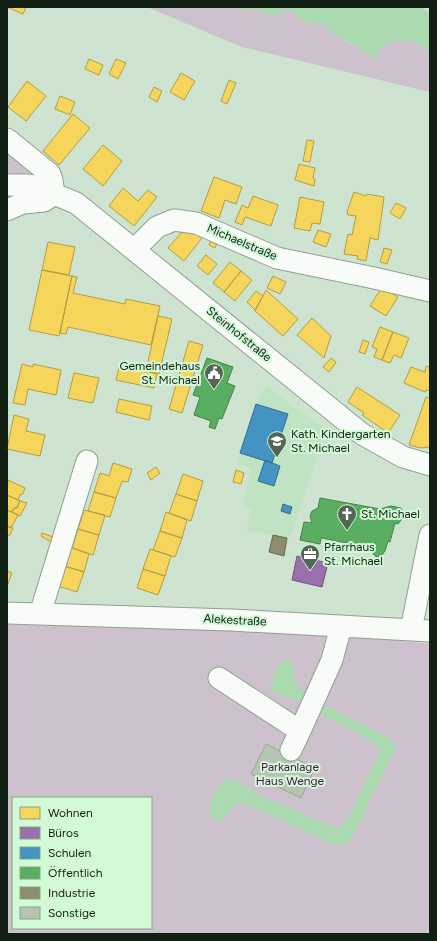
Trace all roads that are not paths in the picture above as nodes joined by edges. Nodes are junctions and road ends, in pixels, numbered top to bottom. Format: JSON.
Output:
{"nodes":[{"id":1,"x":7,"y":139,"type":"edge"},
{"id":2,"x":7,"y":185,"type":"edge"},
{"id":3,"x":54,"y":194,"type":"junction"},
{"id":4,"x":7,"y":210,"type":"edge"},
{"id":5,"x":134,"y":250,"type":"junction"},
{"id":6,"x":430,"y":292,"type":"edge"},
{"id":7,"x":87,"y":461,"type":"dead end"},
{"id":8,"x":430,"y":465,"type":"edge"},
{"id":9,"x":430,"y":536,"type":"edge"},
{"id":10,"x":7,"y":613,"type":"edge"},
{"id":11,"x":40,"y":614,"type":"junction"},
{"id":12,"x":341,"y":626,"type":"junction"},
{"id":13,"x":421,"y":631,"type":"edge"},
{"id":14,"x":219,"y":678,"type":"dead end"},
{"id":15,"x":300,"y":731,"type":"junction"},
{"id":16,"x":291,"y":750,"type":"dead end"}],
"edges":[{"from":1,"to":3,"type":"street"},
{"from":2,"to":3,"type":"street","name":"Steinhofstraße"},
{"from":3,"to":4,"type":"street"},
{"from":3,"to":5,"type":"street","name":"Steinhofstraße"},
{"from":5,"to":6,"type":"street","name":"Michaelstraße"},
{"from":5,"to":8,"type":"street","name":"Steinhofstraße"},
{"from":7,"to":11,"type":"street"},
{"from":9,"to":13,"type":"street"},
{"from":10,"to":11,"type":"street","name":"Alekestraße"},
{"from":11,"to":12,"type":"street","name":"Alekestraße"},
{"from":12,"to":13,"type":"street","name":"Alekestraße"},
{"from":12,"to":15,"type":"street"},
{"from":14,"to":15,"type":"street"},
{"from":15,"to":16,"type":"street"}]}
